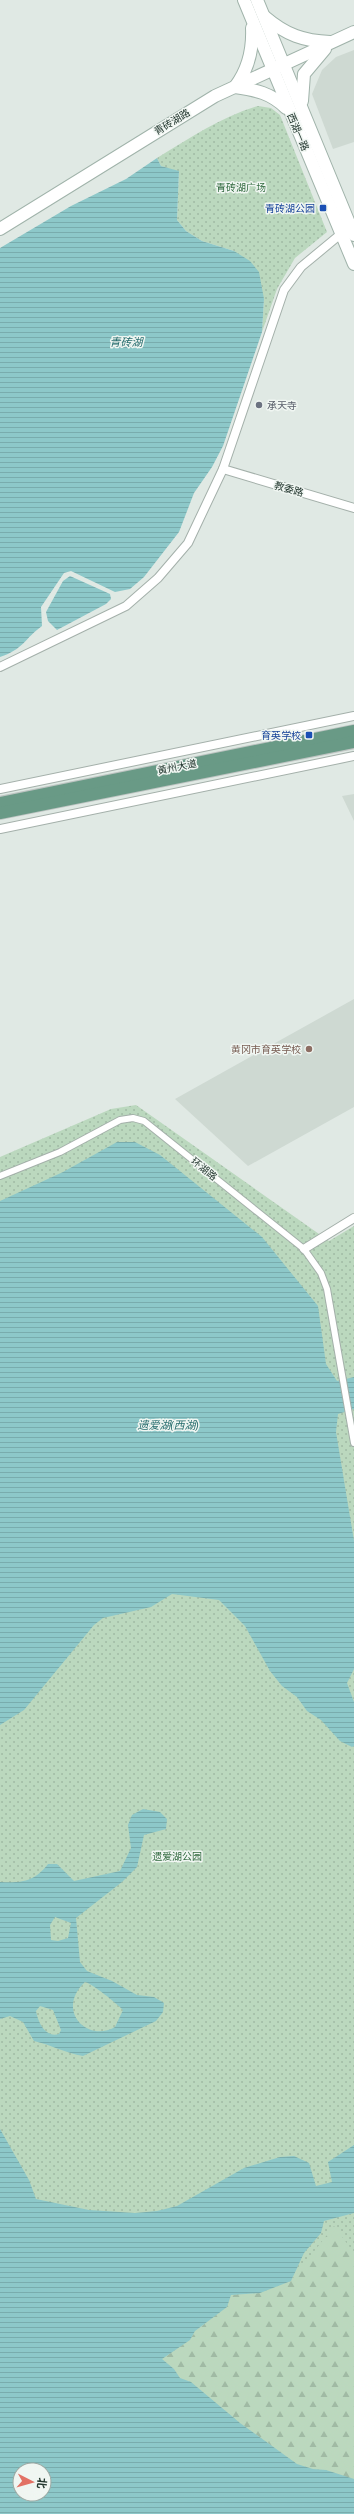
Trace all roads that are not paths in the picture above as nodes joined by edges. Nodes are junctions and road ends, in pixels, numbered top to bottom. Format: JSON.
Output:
{"nodes":[{"id":1,"x":244,"y":0,"type":"edge"},
{"id":2,"x":257,"y":0,"type":"edge"},
{"id":3,"x":263,"y":16,"type":"junction"},
{"id":4,"x":251,"y":19,"type":"junction"},
{"id":5,"x":354,"y":32,"type":"edge"},
{"id":6,"x":332,"y":42,"type":"junction"},
{"id":7,"x":284,"y":66,"type":"junction"},
{"id":8,"x":272,"y":72,"type":"junction"},
{"id":9,"x":235,"y":87,"type":"junction"},
{"id":10,"x":302,"y":108,"type":"junction"},
{"id":11,"x":290,"y":112,"type":"junction"},
{"id":12,"x":346,"y":226,"type":"edge"},
{"id":13,"x":0,"y":229,"type":"edge"},
{"id":14,"x":354,"y":235,"type":"edge"},
{"id":15,"x":354,"y":264,"type":"edge"},
{"id":16,"x":223,"y":469,"type":"junction"},
{"id":17,"x":354,"y":508,"type":"edge"},
{"id":18,"x":0,"y":667,"type":"edge"},
{"id":19,"x":354,"y":716,"type":"edge"},
{"id":20,"x":354,"y":731,"type":"edge"},
{"id":21,"x":354,"y":742,"type":"edge"},
{"id":22,"x":354,"y":756,"type":"edge"},
{"id":23,"x":0,"y":789,"type":"edge"},
{"id":24,"x":0,"y":803,"type":"edge"},
{"id":25,"x":0,"y":813,"type":"edge"},
{"id":26,"x":0,"y":829,"type":"edge"},
{"id":27,"x":0,"y":1176,"type":"edge"},
{"id":28,"x":354,"y":1218,"type":"edge"},
{"id":29,"x":304,"y":1249,"type":"junction"},
{"id":30,"x":354,"y":1443,"type":"edge"}],
"edges":[{"from":1,"to":4,"type":"main road","name":"西湖一路"},
{"from":2,"to":3,"type":"main road","name":"西湖一路"},
{"from":3,"to":6,"type":"main road"},
{"from":3,"to":7,"type":"main road","name":"西湖一路"},
{"from":4,"to":8,"type":"main road","name":"西湖一路"},
{"from":4,"to":9,"type":"main road"},
{"from":5,"to":6,"type":"main road","name":"青砖湖路"},
{"from":6,"to":7,"type":"main road","name":"青砖湖路"},
{"from":6,"to":10,"type":"main road"},
{"from":7,"to":8,"type":"main road","name":"青砖湖路"},
{"from":7,"to":10,"type":"main road","name":"西湖一路"},
{"from":8,"to":9,"type":"main road","name":"青砖湖路"},
{"from":8,"to":11,"type":"main road","name":"西湖一路"},
{"from":9,"to":11,"type":"main road"},
{"from":9,"to":13,"type":"main road","name":"青砖湖路"},
{"from":10,"to":12,"type":"main road","name":"西湖一路"},
{"from":11,"to":12,"type":"main road","name":"西湖一路"},
{"from":12,"to":14,"type":"main road","name":"西湖一路"},
{"from":12,"to":15,"type":"main road","name":"西湖一路"},
{"from":12,"to":16,"type":"street"},
{"from":16,"to":17,"type":"street","name":"教委路"},
{"from":16,"to":18,"type":"street"},
{"from":19,"to":23,"type":"street"},
{"from":20,"to":24,"type":"main road","name":"黄州大道"},
{"from":21,"to":25,"type":"main road","name":"黄州大道"},
{"from":22,"to":26,"type":"street"},
{"from":27,"to":29,"type":"street","name":"环湖路"},
{"from":28,"to":29,"type":"street"},
{"from":29,"to":30,"type":"street","name":"环湖路"}]}
